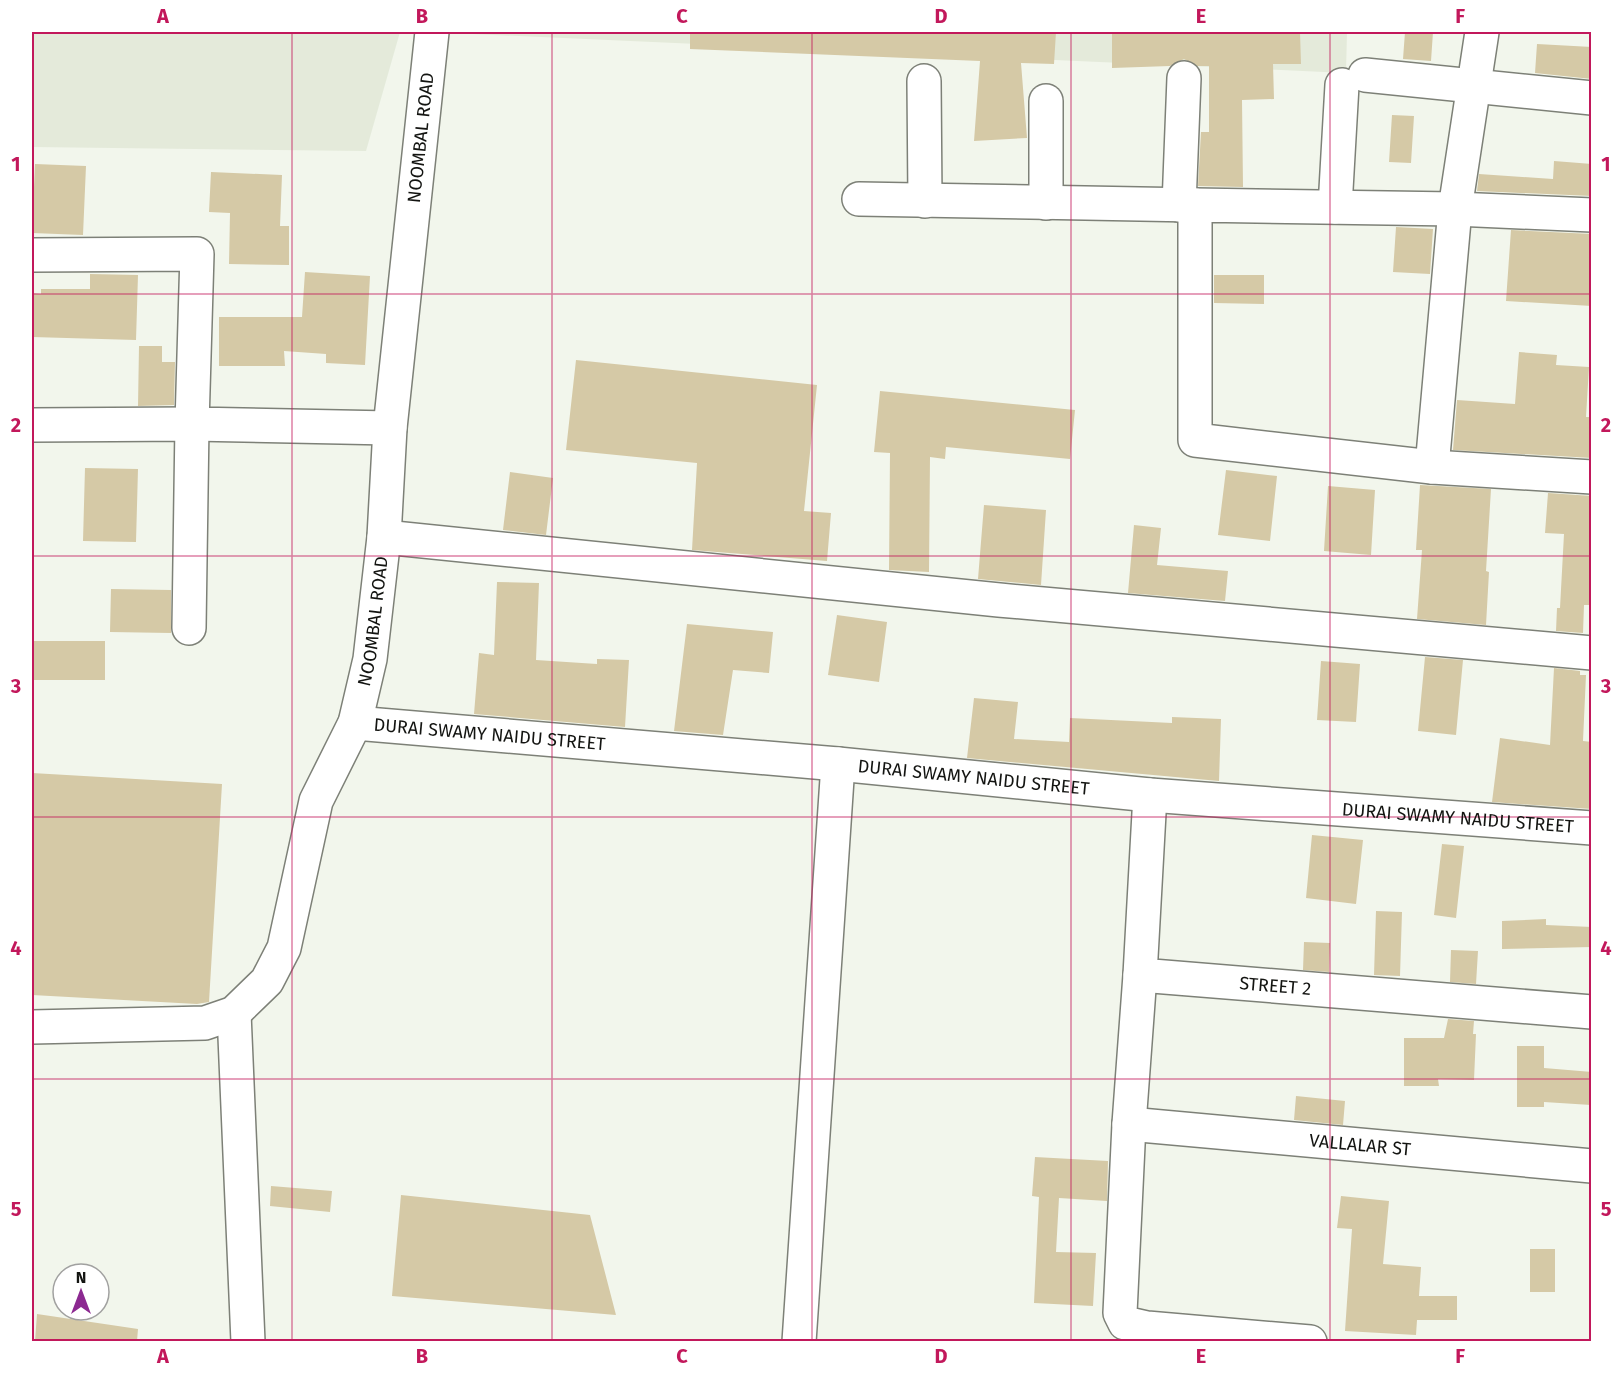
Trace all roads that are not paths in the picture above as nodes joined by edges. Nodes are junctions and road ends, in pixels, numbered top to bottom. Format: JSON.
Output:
{"nodes":[{"id":1,"x":432,"y":32,"type":"edge"},
{"id":2,"x":1482,"y":32,"type":"edge"},
{"id":3,"x":1184,"y":78,"type":"dead end"},
{"id":4,"x":924,"y":81,"type":"dead end"},
{"id":5,"x":1474,"y":86,"type":"junction"},
{"id":6,"x":1592,"y":98,"type":"edge"},
{"id":7,"x":1046,"y":101,"type":"dead end"},
{"id":8,"x":859,"y":200,"type":"dead end"},
{"id":9,"x":925,"y":201,"type":"junction"},
{"id":10,"x":1046,"y":203,"type":"junction"},
{"id":11,"x":1187,"y":205,"type":"junction"},
{"id":12,"x":1335,"y":207,"type":"junction"},
{"id":13,"x":1455,"y":209,"type":"junction"},
{"id":14,"x":1592,"y":215,"type":"edge"},
{"id":15,"x":32,"y":255,"type":"edge"},
{"id":16,"x":192,"y":424,"type":"junction"},
{"id":17,"x":32,"y":425,"type":"edge"},
{"id":18,"x":390,"y":428,"type":"junction"},
{"id":19,"x":1432,"y":467,"type":"junction"},
{"id":20,"x":1592,"y":477,"type":"edge"},
{"id":21,"x":384,"y":537,"type":"junction"},
{"id":22,"x":189,"y":628,"type":"dead end"},
{"id":23,"x":1592,"y":653,"type":"edge"},
{"id":24,"x":355,"y":723,"type":"junction"},
{"id":25,"x":838,"y":764,"type":"junction"},
{"id":26,"x":1150,"y":795,"type":"junction"},
{"id":27,"x":1592,"y":828,"type":"edge"},
{"id":28,"x":1140,"y":975,"type":"junction"},
{"id":29,"x":1592,"y":1012,"type":"edge"},
{"id":30,"x":234,"y":1013,"type":"junction"},
{"id":31,"x":32,"y":1027,"type":"edge"},
{"id":32,"x":1129,"y":1124,"type":"junction"},
{"id":33,"x":1592,"y":1166,"type":"edge"},
{"id":34,"x":248,"y":1341,"type":"edge"},
{"id":35,"x":799,"y":1341,"type":"edge"},
{"id":36,"x":1310,"y":1341,"type":"edge"}],
"edges":[{"from":1,"to":18,"type":"street","name":"NOOMBAL ROAD"},
{"from":2,"to":5,"type":"street"},
{"from":3,"to":11,"type":"street"},
{"from":4,"to":9,"type":"street"},
{"from":5,"to":6,"type":"street"},
{"from":5,"to":12,"type":"street"},
{"from":5,"to":13,"type":"street"},
{"from":7,"to":10,"type":"street"},
{"from":8,"to":9,"type":"street"},
{"from":9,"to":10,"type":"street"},
{"from":10,"to":11,"type":"street"},
{"from":11,"to":12,"type":"street"},
{"from":11,"to":19,"type":"street"},
{"from":12,"to":13,"type":"street"},
{"from":13,"to":14,"type":"street"},
{"from":13,"to":19,"type":"street"},
{"from":15,"to":16,"type":"street"},
{"from":16,"to":17,"type":"street"},
{"from":16,"to":18,"type":"street"},
{"from":16,"to":22,"type":"street"},
{"from":18,"to":21,"type":"street","name":"NOOMBAL ROAD"},
{"from":19,"to":20,"type":"street"},
{"from":21,"to":23,"type":"street"},
{"from":21,"to":24,"type":"street","name":"NOOMBAL ROAD"},
{"from":24,"to":25,"type":"street","name":"DURAI SWAMY NAIDU STREET"},
{"from":24,"to":30,"type":"street","name":"NOOMBAL ROAD"},
{"from":25,"to":26,"type":"street","name":"DURAI SWAMY NAIDU STREET"},
{"from":25,"to":35,"type":"street"},
{"from":26,"to":27,"type":"street","name":"DURAI SWAMY NAIDU STREET"},
{"from":26,"to":28,"type":"street"},
{"from":28,"to":29,"type":"street","name":"STREET 2"},
{"from":28,"to":32,"type":"street"},
{"from":30,"to":31,"type":"street","name":"NOOMBAL ROAD"},
{"from":30,"to":34,"type":"street"},
{"from":32,"to":33,"type":"street","name":"VALLALAR ST"},
{"from":32,"to":36,"type":"street"}]}
